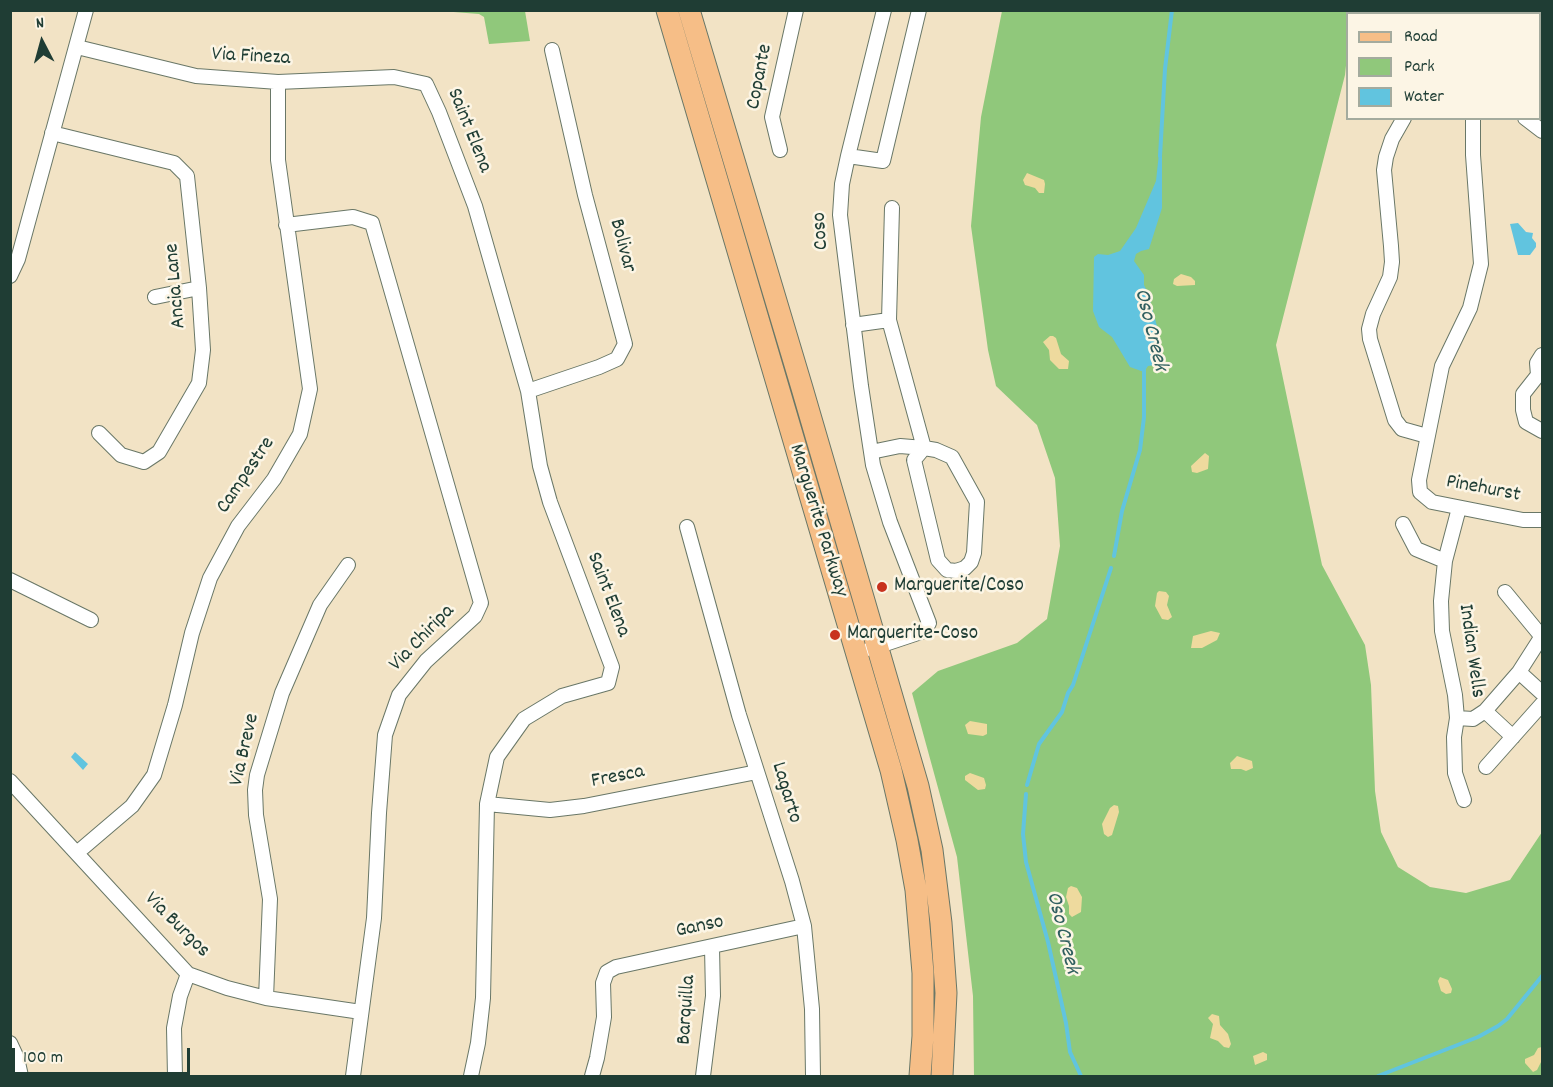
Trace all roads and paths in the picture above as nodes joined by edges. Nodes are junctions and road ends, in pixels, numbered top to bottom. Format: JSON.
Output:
{"nodes":[{"id":1,"x":86,"y":10,"type":"edge"},
{"id":2,"x":667,"y":10,"type":"edge"},
{"id":3,"x":689,"y":10,"type":"edge"},
{"id":4,"x":796,"y":10,"type":"edge"},
{"id":5,"x":884,"y":10,"type":"edge"},
{"id":6,"x":919,"y":10,"type":"edge"},
{"id":7,"x":77,"y":47,"type":"junction"},
{"id":8,"x":552,"y":50,"type":"dead end"},
{"id":9,"x":278,"y":82,"type":"junction"},
{"id":10,"x":426,"y":84,"type":"joint"},
{"id":11,"x":1403,"y":120,"type":"edge"},
{"id":12,"x":1473,"y":120,"type":"edge"},
{"id":13,"x":1528,"y":120,"type":"edge"},
{"id":14,"x":1542,"y":131,"type":"edge"},
{"id":15,"x":52,"y":133,"type":"junction"},
{"id":16,"x":780,"y":150,"type":"dead end"},
{"id":17,"x":848,"y":156,"type":"junction"},
{"id":18,"x":892,"y":208,"type":"dead end"},
{"id":19,"x":286,"y":225,"type":"junction"},
{"id":20,"x":10,"y":276,"type":"edge"},
{"id":21,"x":199,"y":288,"type":"junction"},
{"id":22,"x":155,"y":297,"type":"dead end"},
{"id":23,"x":889,"y":321,"type":"junction"},
{"id":24,"x":853,"y":325,"type":"junction"},
{"id":25,"x":1542,"y":355,"type":"edge"},
{"id":26,"x":1540,"y":375,"type":"edge"},
{"id":27,"x":528,"y":391,"type":"junction"},
{"id":28,"x":1542,"y":430,"type":"edge"},
{"id":29,"x":99,"y":433,"type":"dead end"},
{"id":30,"x":1427,"y":436,"type":"junction"},
{"id":31,"x":924,"y":448,"type":"junction"},
{"id":32,"x":871,"y":452,"type":"junction"},
{"id":33,"x":1459,"y":508,"type":"junction"},
{"id":34,"x":1542,"y":520,"type":"edge"},
{"id":35,"x":1403,"y":524,"type":"dead end"},
{"id":36,"x":687,"y":527,"type":"dead end"},
{"id":37,"x":1445,"y":561,"type":"junction"},
{"id":38,"x":348,"y":565,"type":"dead end"},
{"id":39,"x":10,"y":580,"type":"edge"},
{"id":40,"x":1505,"y":592,"type":"dead end"},
{"id":41,"x":91,"y":620,"type":"dead end"},
{"id":42,"x":1542,"y":637,"type":"edge"},
{"id":43,"x":877,"y":646,"type":"junction"},
{"id":44,"x":856,"y":653,"type":"junction"},
{"id":45,"x":1519,"y":672,"type":"junction"},
{"id":46,"x":1542,"y":693,"type":"edge"},
{"id":47,"x":1542,"y":704,"type":"edge"},
{"id":48,"x":1485,"y":711,"type":"junction"},
{"id":49,"x":1457,"y":718,"type":"junction"},
{"id":50,"x":1513,"y":737,"type":"junction"},
{"id":51,"x":1486,"y":767,"type":"dead end"},
{"id":52,"x":757,"y":772,"type":"junction"},
{"id":53,"x":10,"y":781,"type":"edge"},
{"id":54,"x":1464,"y":800,"type":"dead end"},
{"id":55,"x":487,"y":804,"type":"junction"},
{"id":56,"x":78,"y":852,"type":"junction"},
{"id":57,"x":804,"y":927,"type":"junction"},
{"id":58,"x":712,"y":947,"type":"junction"},
{"id":59,"x":188,"y":974,"type":"junction"},
{"id":60,"x":266,"y":998,"type":"junction"},
{"id":61,"x":361,"y":1012,"type":"junction"},
{"id":62,"x":10,"y":1043,"type":"edge"},
{"id":63,"x":21,"y":1077,"type":"edge"},
{"id":64,"x":175,"y":1077,"type":"edge"},
{"id":65,"x":353,"y":1077,"type":"edge"},
{"id":66,"x":471,"y":1077,"type":"edge"},
{"id":67,"x":592,"y":1077,"type":"edge"},
{"id":68,"x":703,"y":1077,"type":"edge"},
{"id":69,"x":813,"y":1077,"type":"edge"},
{"id":70,"x":920,"y":1077,"type":"edge"},
{"id":71,"x":942,"y":1077,"type":"edge"}],
"edges":[{"from":1,"to":7,"type":"street"},
{"from":2,"to":44,"type":"main road","name":"Marguerite Parkway"},
{"from":3,"to":43,"type":"main road","name":"Marguerite Parkway"},
{"from":4,"to":16,"type":"street","name":"Copante"},
{"from":5,"to":17,"type":"street","name":"Coso"},
{"from":6,"to":17,"type":"street"},
{"from":7,"to":9,"type":"street","name":"Via Fineza"},
{"from":7,"to":15,"type":"street"},
{"from":8,"to":27,"type":"street","name":"Bolivar"},
{"from":9,"to":10,"type":"street","name":"Via Fineza"},
{"from":9,"to":19,"type":"street","name":"Campestre"},
{"from":10,"to":27,"type":"street","name":"Saint Elena"},
{"from":11,"to":30,"type":"street"},
{"from":12,"to":30,"type":"street"},
{"from":13,"to":14,"type":"street"},
{"from":15,"to":20,"type":"street"},
{"from":15,"to":21,"type":"street","name":"Ancia Lane"},
{"from":17,"to":24,"type":"street","name":"Coso"},
{"from":18,"to":23,"type":"street"},
{"from":19,"to":56,"type":"street","name":"Campestre"},
{"from":19,"to":61,"type":"street","name":"Via Chiripa"},
{"from":21,"to":22,"type":"street"},
{"from":21,"to":29,"type":"street","name":"Ancia Lane"},
{"from":23,"to":24,"type":"street"},
{"from":23,"to":31,"type":"street"},
{"from":24,"to":32,"type":"street","name":"Coso"},
{"from":25,"to":26,"type":"street"},
{"from":26,"to":28,"type":"street"},
{"from":27,"to":55,"type":"street","name":"Saint Elena"},
{"from":30,"to":33,"type":"street","name":"Pinehurst"},
{"from":31,"to":31,"type":"street"},
{"from":31,"to":32,"type":"street"},
{"from":32,"to":43,"type":"street","name":"Coso"},
{"from":33,"to":34,"type":"street","name":"Pinehurst"},
{"from":33,"to":37,"type":"street","name":"Indian Wells"},
{"from":35,"to":37,"type":"street"},
{"from":36,"to":52,"type":"street","name":"Lagarto"},
{"from":37,"to":49,"type":"street","name":"Indian Wells"},
{"from":38,"to":60,"type":"street","name":"Via Breve"},
{"from":39,"to":41,"type":"street"},
{"from":40,"to":42,"type":"street"},
{"from":42,"to":45,"type":"street"},
{"from":43,"to":44,"type":"street","name":"Coso"},
{"from":43,"to":71,"type":"main road","name":"Marguerite Parkway"},
{"from":44,"to":70,"type":"main road","name":"Marguerite Parkway"},
{"from":45,"to":46,"type":"street"},
{"from":45,"to":48,"type":"street"},
{"from":47,"to":50,"type":"street"},
{"from":48,"to":49,"type":"street"},
{"from":48,"to":50,"type":"street"},
{"from":49,"to":54,"type":"street","name":"Indian Wells"},
{"from":50,"to":51,"type":"street"},
{"from":52,"to":55,"type":"street","name":"Fresca"},
{"from":52,"to":57,"type":"street","name":"Lagarto"},
{"from":53,"to":56,"type":"street","name":"Via Burgos"},
{"from":55,"to":66,"type":"street","name":"Saint Elena"},
{"from":56,"to":59,"type":"street","name":"Via Burgos"},
{"from":57,"to":58,"type":"street","name":"Ganso"},
{"from":57,"to":69,"type":"street","name":"Lagarto"},
{"from":58,"to":67,"type":"street","name":"Ganso"},
{"from":58,"to":68,"type":"street","name":"Barquilla"},
{"from":59,"to":60,"type":"street","name":"Via Burgos"},
{"from":59,"to":64,"type":"street"},
{"from":60,"to":61,"type":"street","name":"Via Burgos"},
{"from":61,"to":65,"type":"street","name":"Via Chiripa"},
{"from":62,"to":63,"type":"street"}]}
